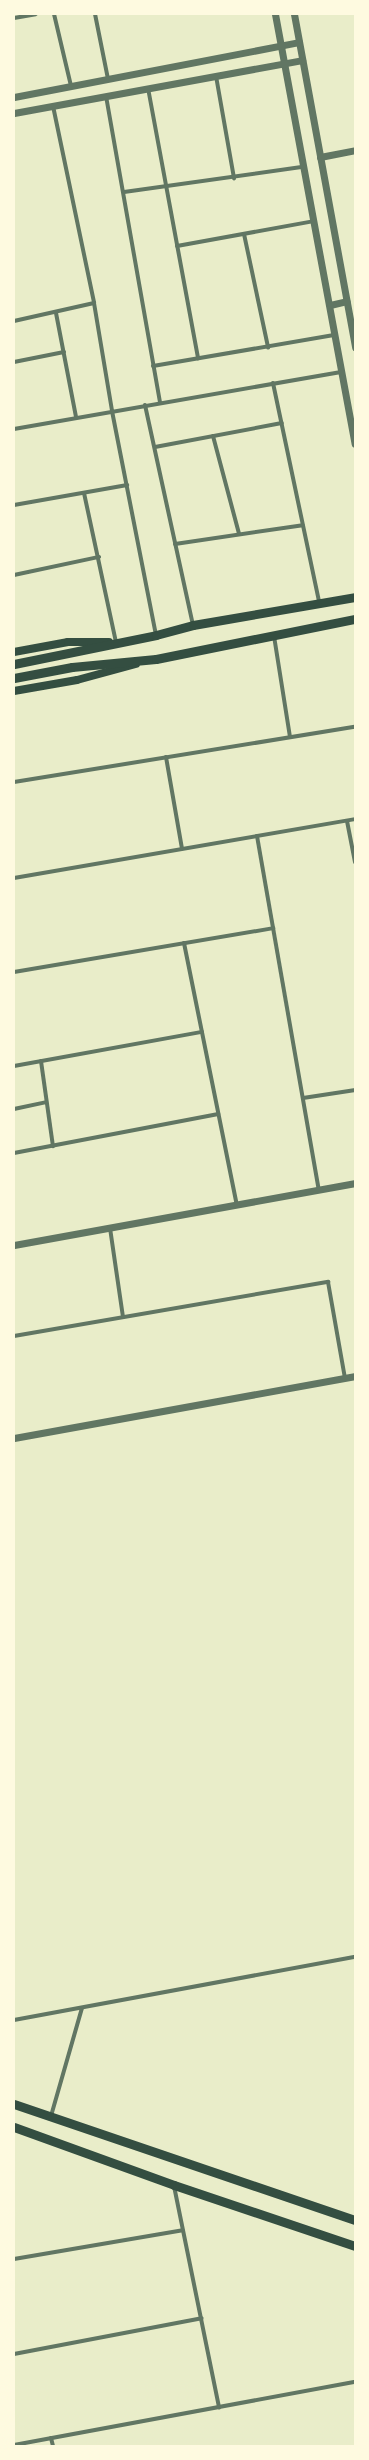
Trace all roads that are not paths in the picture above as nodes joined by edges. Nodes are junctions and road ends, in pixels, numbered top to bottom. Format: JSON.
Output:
{"nodes":[{"id":1,"x":36,"y":14,"type":"edge"},
{"id":2,"x":54,"y":14,"type":"edge"},
{"id":3,"x":95,"y":14,"type":"edge"},
{"id":4,"x":275,"y":14,"type":"edge"},
{"id":5,"x":294,"y":14,"type":"edge"},
{"id":6,"x":14,"y":18,"type":"edge"},
{"id":7,"x":299,"y":42,"type":"junction"},
{"id":8,"x":281,"y":46,"type":"junction"},
{"id":9,"x":302,"y":60,"type":"junction"},
{"id":10,"x":285,"y":63,"type":"junction"},
{"id":11,"x":216,"y":76,"type":"junction"},
{"id":12,"x":108,"y":79,"type":"junction"},
{"id":13,"x":71,"y":86,"type":"junction"},
{"id":14,"x":148,"y":88,"type":"junction"},
{"id":15,"x":106,"y":96,"type":"junction"},
{"id":16,"x":14,"y":97,"type":"edge"},
{"id":17,"x":53,"y":106,"type":"junction"},
{"id":18,"x":14,"y":113,"type":"edge"},
{"id":19,"x":355,"y":150,"type":"edge"},
{"id":20,"x":320,"y":157,"type":"junction"},
{"id":21,"x":303,"y":167,"type":"junction"},
{"id":22,"x":234,"y":178,"type":"junction"},
{"id":23,"x":166,"y":185,"type":"junction"},
{"id":24,"x":124,"y":192,"type":"junction"},
{"id":25,"x":314,"y":221,"type":"junction"},
{"id":26,"x":244,"y":234,"type":"junction"},
{"id":27,"x":177,"y":246,"type":"junction"},
{"id":28,"x":347,"y":301,"type":"junction"},
{"id":29,"x":94,"y":303,"type":"junction"},
{"id":30,"x":330,"y":305,"type":"junction"},
{"id":31,"x":56,"y":313,"type":"junction"},
{"id":32,"x":14,"y":321,"type":"edge"},
{"id":33,"x":335,"y":335,"type":"junction"},
{"id":34,"x":268,"y":347,"type":"junction"},
{"id":35,"x":355,"y":347,"type":"edge"},
{"id":36,"x":64,"y":352,"type":"junction"},
{"id":37,"x":198,"y":358,"type":"junction"},
{"id":38,"x":14,"y":362,"type":"edge"},
{"id":39,"x":154,"y":366,"type":"junction"},
{"id":40,"x":341,"y":372,"type":"junction"},
{"id":41,"x":273,"y":383,"type":"junction"},
{"id":42,"x":160,"y":402,"type":"junction"},
{"id":43,"x":145,"y":405,"type":"junction"},
{"id":44,"x":112,"y":411,"type":"junction"},
{"id":45,"x":76,"y":417,"type":"junction"},
{"id":46,"x":282,"y":423,"type":"junction"},
{"id":47,"x":14,"y":429,"type":"edge"},
{"id":48,"x":213,"y":436,"type":"junction"},
{"id":49,"x":355,"y":444,"type":"edge"},
{"id":50,"x":155,"y":447,"type":"junction"},
{"id":51,"x":127,"y":485,"type":"junction"},
{"id":52,"x":84,"y":493,"type":"junction"},
{"id":53,"x":14,"y":505,"type":"edge"},
{"id":54,"x":303,"y":525,"type":"junction"},
{"id":55,"x":239,"y":534,"type":"junction"},
{"id":56,"x":175,"y":544,"type":"junction"},
{"id":57,"x":99,"y":557,"type":"junction"},
{"id":58,"x":14,"y":575,"type":"edge"},
{"id":59,"x":355,"y":597,"type":"edge"},
{"id":60,"x":319,"y":603,"type":"junction"},
{"id":61,"x":355,"y":619,"type":"edge"},
{"id":62,"x":193,"y":625,"type":"junction"},
{"id":63,"x":273,"y":634,"type":"junction"},
{"id":64,"x":156,"y":635,"type":"junction"},
{"id":65,"x":116,"y":642,"type":"junction"},
{"id":66,"x":14,"y":652,"type":"edge"},
{"id":67,"x":156,"y":659,"type":"junction"},
{"id":68,"x":14,"y":664,"type":"edge"},
{"id":69,"x":14,"y":678,"type":"edge"},
{"id":70,"x":14,"y":691,"type":"edge"},
{"id":71,"x":355,"y":727,"type":"edge"},
{"id":72,"x":290,"y":737,"type":"junction"},
{"id":73,"x":166,"y":758,"type":"junction"},
{"id":74,"x":14,"y":782,"type":"edge"},
{"id":75,"x":355,"y":819,"type":"edge"},
{"id":76,"x":347,"y":820,"type":"junction"},
{"id":77,"x":257,"y":836,"type":"junction"},
{"id":78,"x":182,"y":849,"type":"junction"},
{"id":79,"x":355,"y":862,"type":"edge"},
{"id":80,"x":14,"y":878,"type":"edge"},
{"id":81,"x":273,"y":928,"type":"junction"},
{"id":82,"x":184,"y":943,"type":"junction"},
{"id":83,"x":14,"y":972,"type":"edge"},
{"id":84,"x":202,"y":1032,"type":"junction"},
{"id":85,"x":41,"y":1061,"type":"junction"},
{"id":86,"x":14,"y":1066,"type":"edge"},
{"id":87,"x":355,"y":1090,"type":"edge"},
{"id":88,"x":303,"y":1098,"type":"junction"},
{"id":89,"x":46,"y":1102,"type":"junction"},
{"id":90,"x":14,"y":1108,"type":"edge"},
{"id":91,"x":218,"y":1114,"type":"junction"},
{"id":92,"x":53,"y":1146,"type":"junction"},
{"id":93,"x":14,"y":1153,"type":"edge"},
{"id":94,"x":355,"y":1184,"type":"edge"},
{"id":95,"x":320,"y":1190,"type":"junction"},
{"id":96,"x":236,"y":1205,"type":"junction"},
{"id":97,"x":110,"y":1228,"type":"junction"},
{"id":98,"x":14,"y":1245,"type":"edge"},
{"id":99,"x":123,"y":1317,"type":"junction"},
{"id":100,"x":14,"y":1336,"type":"edge"},
{"id":101,"x":355,"y":1376,"type":"edge"},
{"id":102,"x":345,"y":1378,"type":"junction"},
{"id":103,"x":14,"y":1438,"type":"edge"},
{"id":104,"x":355,"y":1957,"type":"edge"},
{"id":105,"x":82,"y":2008,"type":"junction"},
{"id":106,"x":14,"y":2020,"type":"edge"},
{"id":107,"x":14,"y":2104,"type":"edge"},
{"id":108,"x":51,"y":2116,"type":"junction"},
{"id":109,"x":14,"y":2127,"type":"edge"},
{"id":110,"x":174,"y":2185,"type":"junction"},
{"id":111,"x":355,"y":2220,"type":"edge"},
{"id":112,"x":183,"y":2230,"type":"junction"},
{"id":113,"x":355,"y":2246,"type":"edge"},
{"id":114,"x":14,"y":2259,"type":"edge"},
{"id":115,"x":202,"y":2318,"type":"junction"},
{"id":116,"x":14,"y":2354,"type":"edge"},
{"id":117,"x":355,"y":2382,"type":"edge"},
{"id":118,"x":219,"y":2407,"type":"junction"},
{"id":119,"x":51,"y":2438,"type":"junction"},
{"id":120,"x":14,"y":2444,"type":"edge"},
{"id":121,"x":53,"y":2446,"type":"edge"}],
"edges":[{"from":1,"to":6,"type":"street"},
{"from":2,"to":13,"type":"street"},
{"from":3,"to":12,"type":"street"},
{"from":4,"to":8,"type":"street"},
{"from":5,"to":7,"type":"street"},
{"from":7,"to":8,"type":"street"},
{"from":7,"to":9,"type":"street"},
{"from":8,"to":10,"type":"street"},
{"from":8,"to":12,"type":"street"},
{"from":9,"to":10,"type":"street"},
{"from":9,"to":20,"type":"street"},
{"from":10,"to":11,"type":"street"},
{"from":10,"to":21,"type":"street"},
{"from":11,"to":14,"type":"street"},
{"from":11,"to":22,"type":"street"},
{"from":12,"to":13,"type":"street"},
{"from":13,"to":16,"type":"street"},
{"from":14,"to":15,"type":"street"},
{"from":14,"to":23,"type":"street"},
{"from":15,"to":17,"type":"street"},
{"from":15,"to":24,"type":"street"},
{"from":17,"to":18,"type":"street"},
{"from":17,"to":29,"type":"street"},
{"from":19,"to":20,"type":"street"},
{"from":20,"to":28,"type":"street"},
{"from":21,"to":22,"type":"street"},
{"from":21,"to":25,"type":"street"},
{"from":22,"to":23,"type":"street"},
{"from":23,"to":24,"type":"street"},
{"from":23,"to":27,"type":"street"},
{"from":24,"to":39,"type":"street"},
{"from":25,"to":26,"type":"street"},
{"from":25,"to":30,"type":"street"},
{"from":26,"to":27,"type":"street"},
{"from":26,"to":34,"type":"street"},
{"from":27,"to":37,"type":"street"},
{"from":28,"to":30,"type":"street"},
{"from":28,"to":35,"type":"street"},
{"from":29,"to":31,"type":"street"},
{"from":29,"to":44,"type":"street"},
{"from":30,"to":33,"type":"street"},
{"from":31,"to":32,"type":"street"},
{"from":31,"to":36,"type":"street"},
{"from":33,"to":34,"type":"street"},
{"from":33,"to":40,"type":"street"},
{"from":34,"to":37,"type":"street"},
{"from":36,"to":38,"type":"street"},
{"from":36,"to":45,"type":"street"},
{"from":37,"to":39,"type":"street"},
{"from":39,"to":42,"type":"street"},
{"from":40,"to":41,"type":"street"},
{"from":40,"to":49,"type":"street"},
{"from":41,"to":42,"type":"street"},
{"from":41,"to":46,"type":"street"},
{"from":42,"to":43,"type":"street"},
{"from":43,"to":44,"type":"street"},
{"from":43,"to":50,"type":"street"},
{"from":44,"to":45,"type":"street"},
{"from":44,"to":51,"type":"street"},
{"from":45,"to":47,"type":"street"},
{"from":46,"to":48,"type":"street"},
{"from":46,"to":54,"type":"street"},
{"from":48,"to":50,"type":"street"},
{"from":48,"to":55,"type":"street"},
{"from":50,"to":56,"type":"street"},
{"from":51,"to":52,"type":"street"},
{"from":51,"to":64,"type":"street"},
{"from":52,"to":53,"type":"street"},
{"from":52,"to":57,"type":"street"},
{"from":54,"to":55,"type":"street"},
{"from":54,"to":60,"type":"street"},
{"from":55,"to":56,"type":"street"},
{"from":56,"to":62,"type":"street"},
{"from":57,"to":58,"type":"street"},
{"from":57,"to":65,"type":"street"},
{"from":59,"to":60,"type":"main road"},
{"from":60,"to":62,"type":"main road"},
{"from":61,"to":63,"type":"main road"},
{"from":62,"to":64,"type":"main road"},
{"from":63,"to":67,"type":"main road"},
{"from":63,"to":72,"type":"street"},
{"from":64,"to":65,"type":"main road"},
{"from":65,"to":66,"type":"main road"},
{"from":65,"to":68,"type":"main road"},
{"from":67,"to":69,"type":"main road"},
{"from":67,"to":70,"type":"main road"},
{"from":71,"to":72,"type":"street"},
{"from":72,"to":73,"type":"street"},
{"from":73,"to":74,"type":"street"},
{"from":73,"to":78,"type":"street"},
{"from":75,"to":76,"type":"street"},
{"from":76,"to":77,"type":"street"},
{"from":76,"to":79,"type":"street"},
{"from":77,"to":78,"type":"street"},
{"from":77,"to":81,"type":"street"},
{"from":78,"to":80,"type":"street"},
{"from":81,"to":82,"type":"street"},
{"from":81,"to":88,"type":"street"},
{"from":82,"to":83,"type":"street"},
{"from":82,"to":84,"type":"street"},
{"from":84,"to":85,"type":"street"},
{"from":84,"to":91,"type":"street"},
{"from":85,"to":86,"type":"street"},
{"from":85,"to":89,"type":"street"},
{"from":87,"to":88,"type":"street"},
{"from":88,"to":95,"type":"street"},
{"from":89,"to":90,"type":"street"},
{"from":89,"to":92,"type":"street"},
{"from":91,"to":92,"type":"street"},
{"from":91,"to":96,"type":"street"},
{"from":92,"to":93,"type":"street"},
{"from":94,"to":95,"type":"street"},
{"from":95,"to":96,"type":"street"},
{"from":96,"to":97,"type":"street"},
{"from":97,"to":98,"type":"street"},
{"from":97,"to":99,"type":"street"},
{"from":99,"to":100,"type":"street"},
{"from":99,"to":102,"type":"street"},
{"from":101,"to":102,"type":"street"},
{"from":102,"to":103,"type":"street"},
{"from":104,"to":105,"type":"street"},
{"from":105,"to":106,"type":"street"},
{"from":105,"to":108,"type":"street"},
{"from":107,"to":108,"type":"main road"},
{"from":108,"to":111,"type":"main road"},
{"from":109,"to":110,"type":"main road"},
{"from":110,"to":112,"type":"street"},
{"from":110,"to":113,"type":"main road"},
{"from":112,"to":114,"type":"street"},
{"from":112,"to":115,"type":"street"},
{"from":115,"to":116,"type":"street"},
{"from":115,"to":118,"type":"street"},
{"from":117,"to":118,"type":"street"},
{"from":118,"to":119,"type":"street"},
{"from":119,"to":120,"type":"street"},
{"from":119,"to":121,"type":"street"}]}
